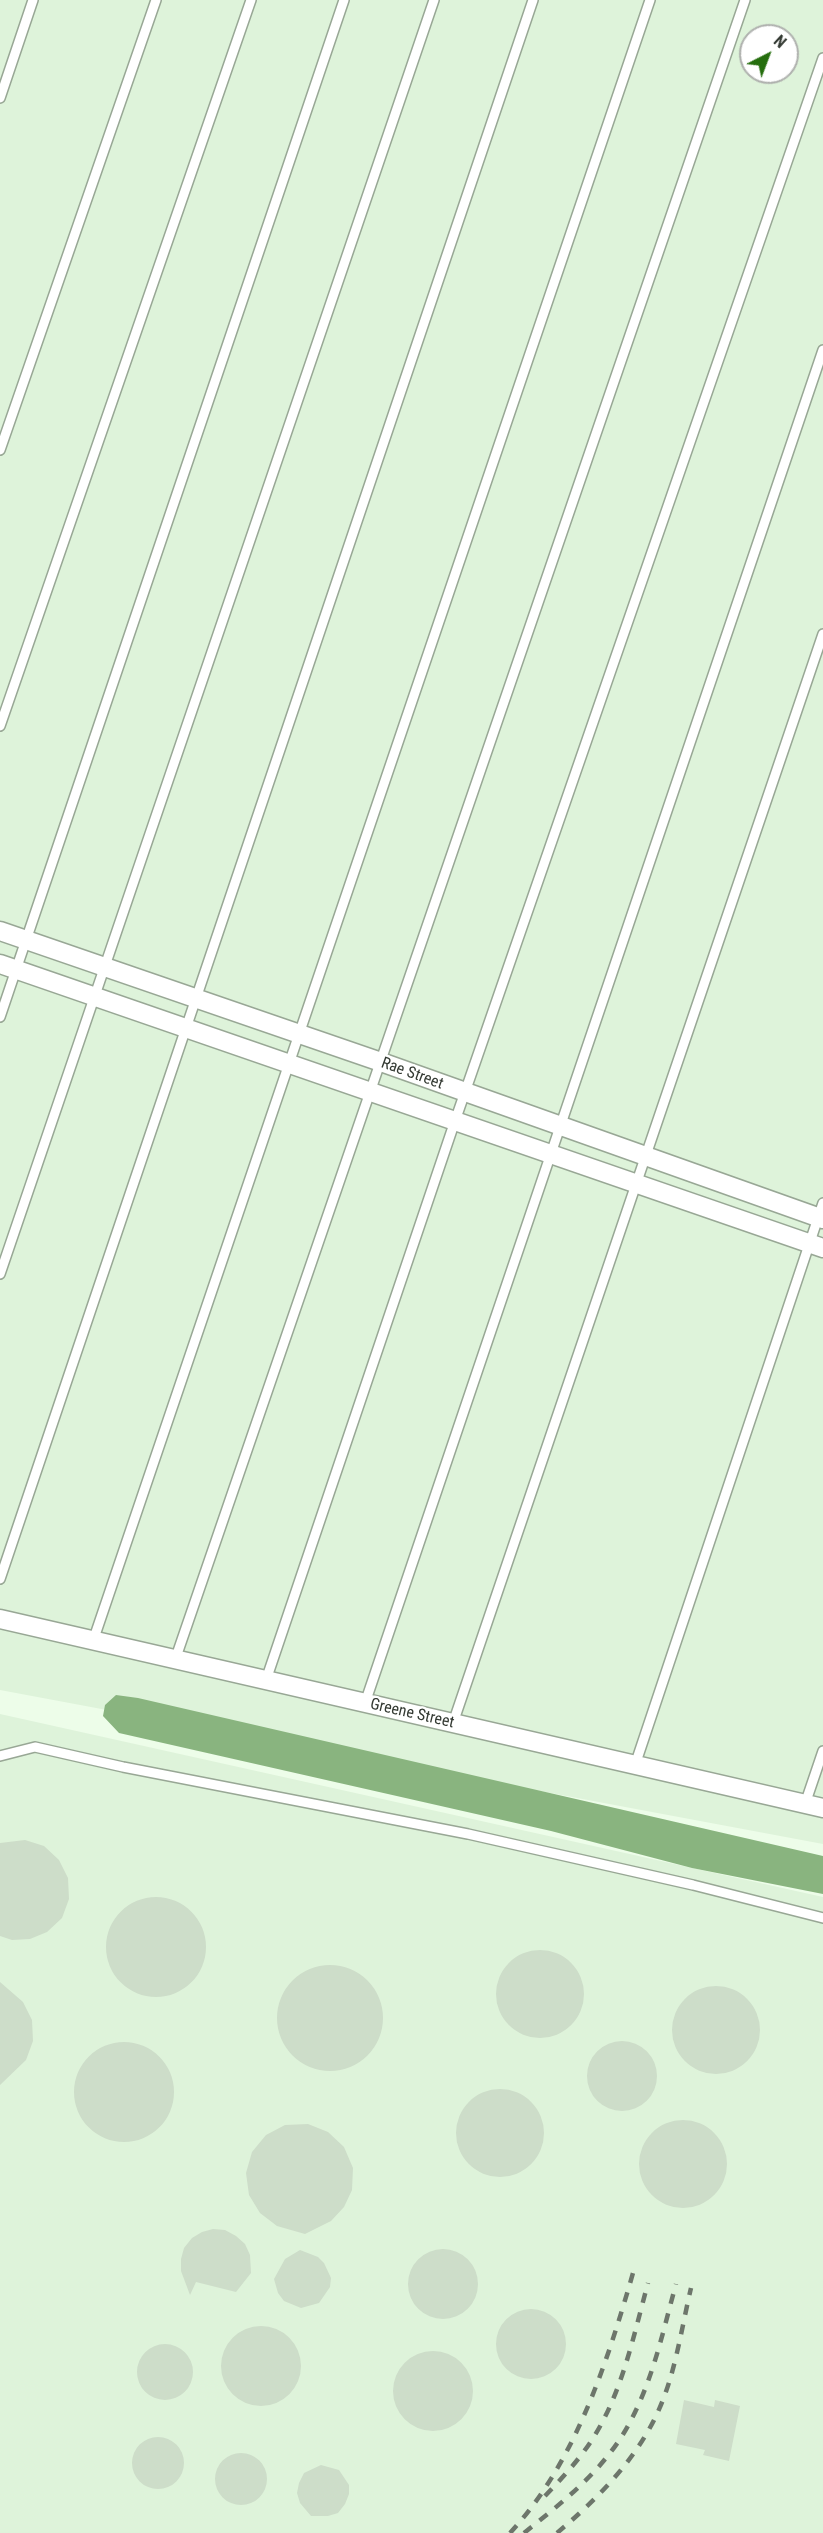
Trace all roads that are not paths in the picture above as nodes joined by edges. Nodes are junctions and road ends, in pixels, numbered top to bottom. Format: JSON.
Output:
{"nodes":[{"id":1,"x":33,"y":0,"type":"edge"},
{"id":2,"x":156,"y":0,"type":"edge"},
{"id":3,"x":250,"y":0,"type":"edge"},
{"id":4,"x":344,"y":0,"type":"edge"},
{"id":5,"x":434,"y":0,"type":"edge"},
{"id":6,"x":533,"y":0,"type":"edge"},
{"id":7,"x":650,"y":0,"type":"edge"},
{"id":8,"x":745,"y":0,"type":"edge"},
{"id":9,"x":823,"y":58,"type":"edge"},
{"id":10,"x":0,"y":98,"type":"edge"},
{"id":11,"x":823,"y":350,"type":"edge"},
{"id":12,"x":0,"y":450,"type":"edge"},
{"id":13,"x":823,"y":634,"type":"edge"},
{"id":14,"x":0,"y":726,"type":"edge"},
{"id":15,"x":0,"y":931,"type":"edge"},
{"id":16,"x":26,"y":940,"type":"junction"},
{"id":17,"x":8,"y":967,"type":"edge"},
{"id":18,"x":104,"y":967,"type":"junction"},
{"id":19,"x":94,"y":996,"type":"junction"},
{"id":20,"x":194,"y":999,"type":"junction"},
{"id":21,"x":0,"y":1017,"type":"edge"},
{"id":22,"x":185,"y":1028,"type":"junction"},
{"id":23,"x":298,"y":1035,"type":"junction"},
{"id":24,"x":381,"y":1062,"type":"junction"},
{"id":25,"x":289,"y":1063,"type":"junction"},
{"id":26,"x":371,"y":1092,"type":"junction"},
{"id":27,"x":464,"y":1093,"type":"junction"},
{"id":28,"x":455,"y":1121,"type":"junction"},
{"id":29,"x":559,"y":1126,"type":"junction"},
{"id":30,"x":550,"y":1153,"type":"junction"},
{"id":31,"x":646,"y":1156,"type":"junction"},
{"id":32,"x":636,"y":1184,"type":"junction"},
{"id":33,"x":821,"y":1213,"type":"edge"},
{"id":34,"x":816,"y":1245,"type":"edge"},
{"id":35,"x":0,"y":1274,"type":"edge"},
{"id":36,"x":0,"y":1579,"type":"edge"},
{"id":37,"x":0,"y":1619,"type":"edge"},
{"id":38,"x":93,"y":1641,"type":"junction"},
{"id":39,"x":175,"y":1660,"type":"junction"},
{"id":40,"x":266,"y":1680,"type":"junction"},
{"id":41,"x":365,"y":1703,"type":"junction"},
{"id":42,"x":453,"y":1723,"type":"junction"},
{"id":43,"x":823,"y":1751,"type":"edge"},
{"id":44,"x":0,"y":1756,"type":"edge"},
{"id":45,"x":635,"y":1765,"type":"junction"},
{"id":46,"x":805,"y":1804,"type":"junction"},
{"id":47,"x":823,"y":1808,"type":"edge"},
{"id":48,"x":823,"y":1917,"type":"edge"}],
"edges":[{"from":1,"to":10,"type":"lane"},
{"from":2,"to":12,"type":"lane"},
{"from":3,"to":14,"type":"lane"},
{"from":4,"to":16,"type":"lane"},
{"from":5,"to":18,"type":"lane"},
{"from":6,"to":20,"type":"lane"},
{"from":7,"to":23,"type":"lane"},
{"from":8,"to":24,"type":"lane"},
{"from":9,"to":27,"type":"lane"},
{"from":11,"to":29,"type":"lane"},
{"from":13,"to":31,"type":"lane"},
{"from":15,"to":16,"type":"street","name":"Rae Street"},
{"from":16,"to":17,"type":"lane"},
{"from":16,"to":18,"type":"street","name":"Rae Street"},
{"from":17,"to":19,"type":"street","name":"Rae Street"},
{"from":17,"to":21,"type":"lane"},
{"from":18,"to":19,"type":"lane"},
{"from":18,"to":20,"type":"street","name":"Rae Street"},
{"from":19,"to":22,"type":"street","name":"Rae Street"},
{"from":19,"to":35,"type":"lane"},
{"from":20,"to":22,"type":"lane"},
{"from":20,"to":23,"type":"street","name":"Rae Street"},
{"from":22,"to":25,"type":"street","name":"Rae Street"},
{"from":22,"to":36,"type":"lane"},
{"from":23,"to":24,"type":"street","name":"Rae Street"},
{"from":23,"to":25,"type":"lane"},
{"from":24,"to":26,"type":"lane"},
{"from":24,"to":27,"type":"street","name":"Rae Street"},
{"from":25,"to":26,"type":"street","name":"Rae Street"},
{"from":25,"to":38,"type":"lane"},
{"from":26,"to":28,"type":"street","name":"Rae Street"},
{"from":26,"to":39,"type":"lane"},
{"from":27,"to":28,"type":"lane"},
{"from":27,"to":29,"type":"street","name":"Rae Street"},
{"from":28,"to":30,"type":"street","name":"Rae Street"},
{"from":28,"to":40,"type":"lane"},
{"from":29,"to":30,"type":"lane"},
{"from":29,"to":31,"type":"street","name":"Rae Street"},
{"from":30,"to":32,"type":"street","name":"Rae Street"},
{"from":30,"to":41,"type":"lane"},
{"from":31,"to":32,"type":"lane"},
{"from":31,"to":33,"type":"street","name":"Rae Street"},
{"from":32,"to":34,"type":"street","name":"Rae Street"},
{"from":32,"to":42,"type":"lane"},
{"from":33,"to":34,"type":"lane"},
{"from":34,"to":45,"type":"lane"},
{"from":37,"to":38,"type":"street","name":"Greene Street"},
{"from":38,"to":39,"type":"street","name":"Greene Street"},
{"from":39,"to":40,"type":"street","name":"Greene Street"},
{"from":40,"to":41,"type":"street","name":"Greene Street"},
{"from":41,"to":42,"type":"street","name":"Greene Street"},
{"from":42,"to":45,"type":"street","name":"Greene Street"},
{"from":43,"to":46,"type":"lane"},
{"from":44,"to":48,"type":"lane"},
{"from":45,"to":46,"type":"street","name":"Greene Street"},
{"from":46,"to":47,"type":"street","name":"Greene Street"}]}
